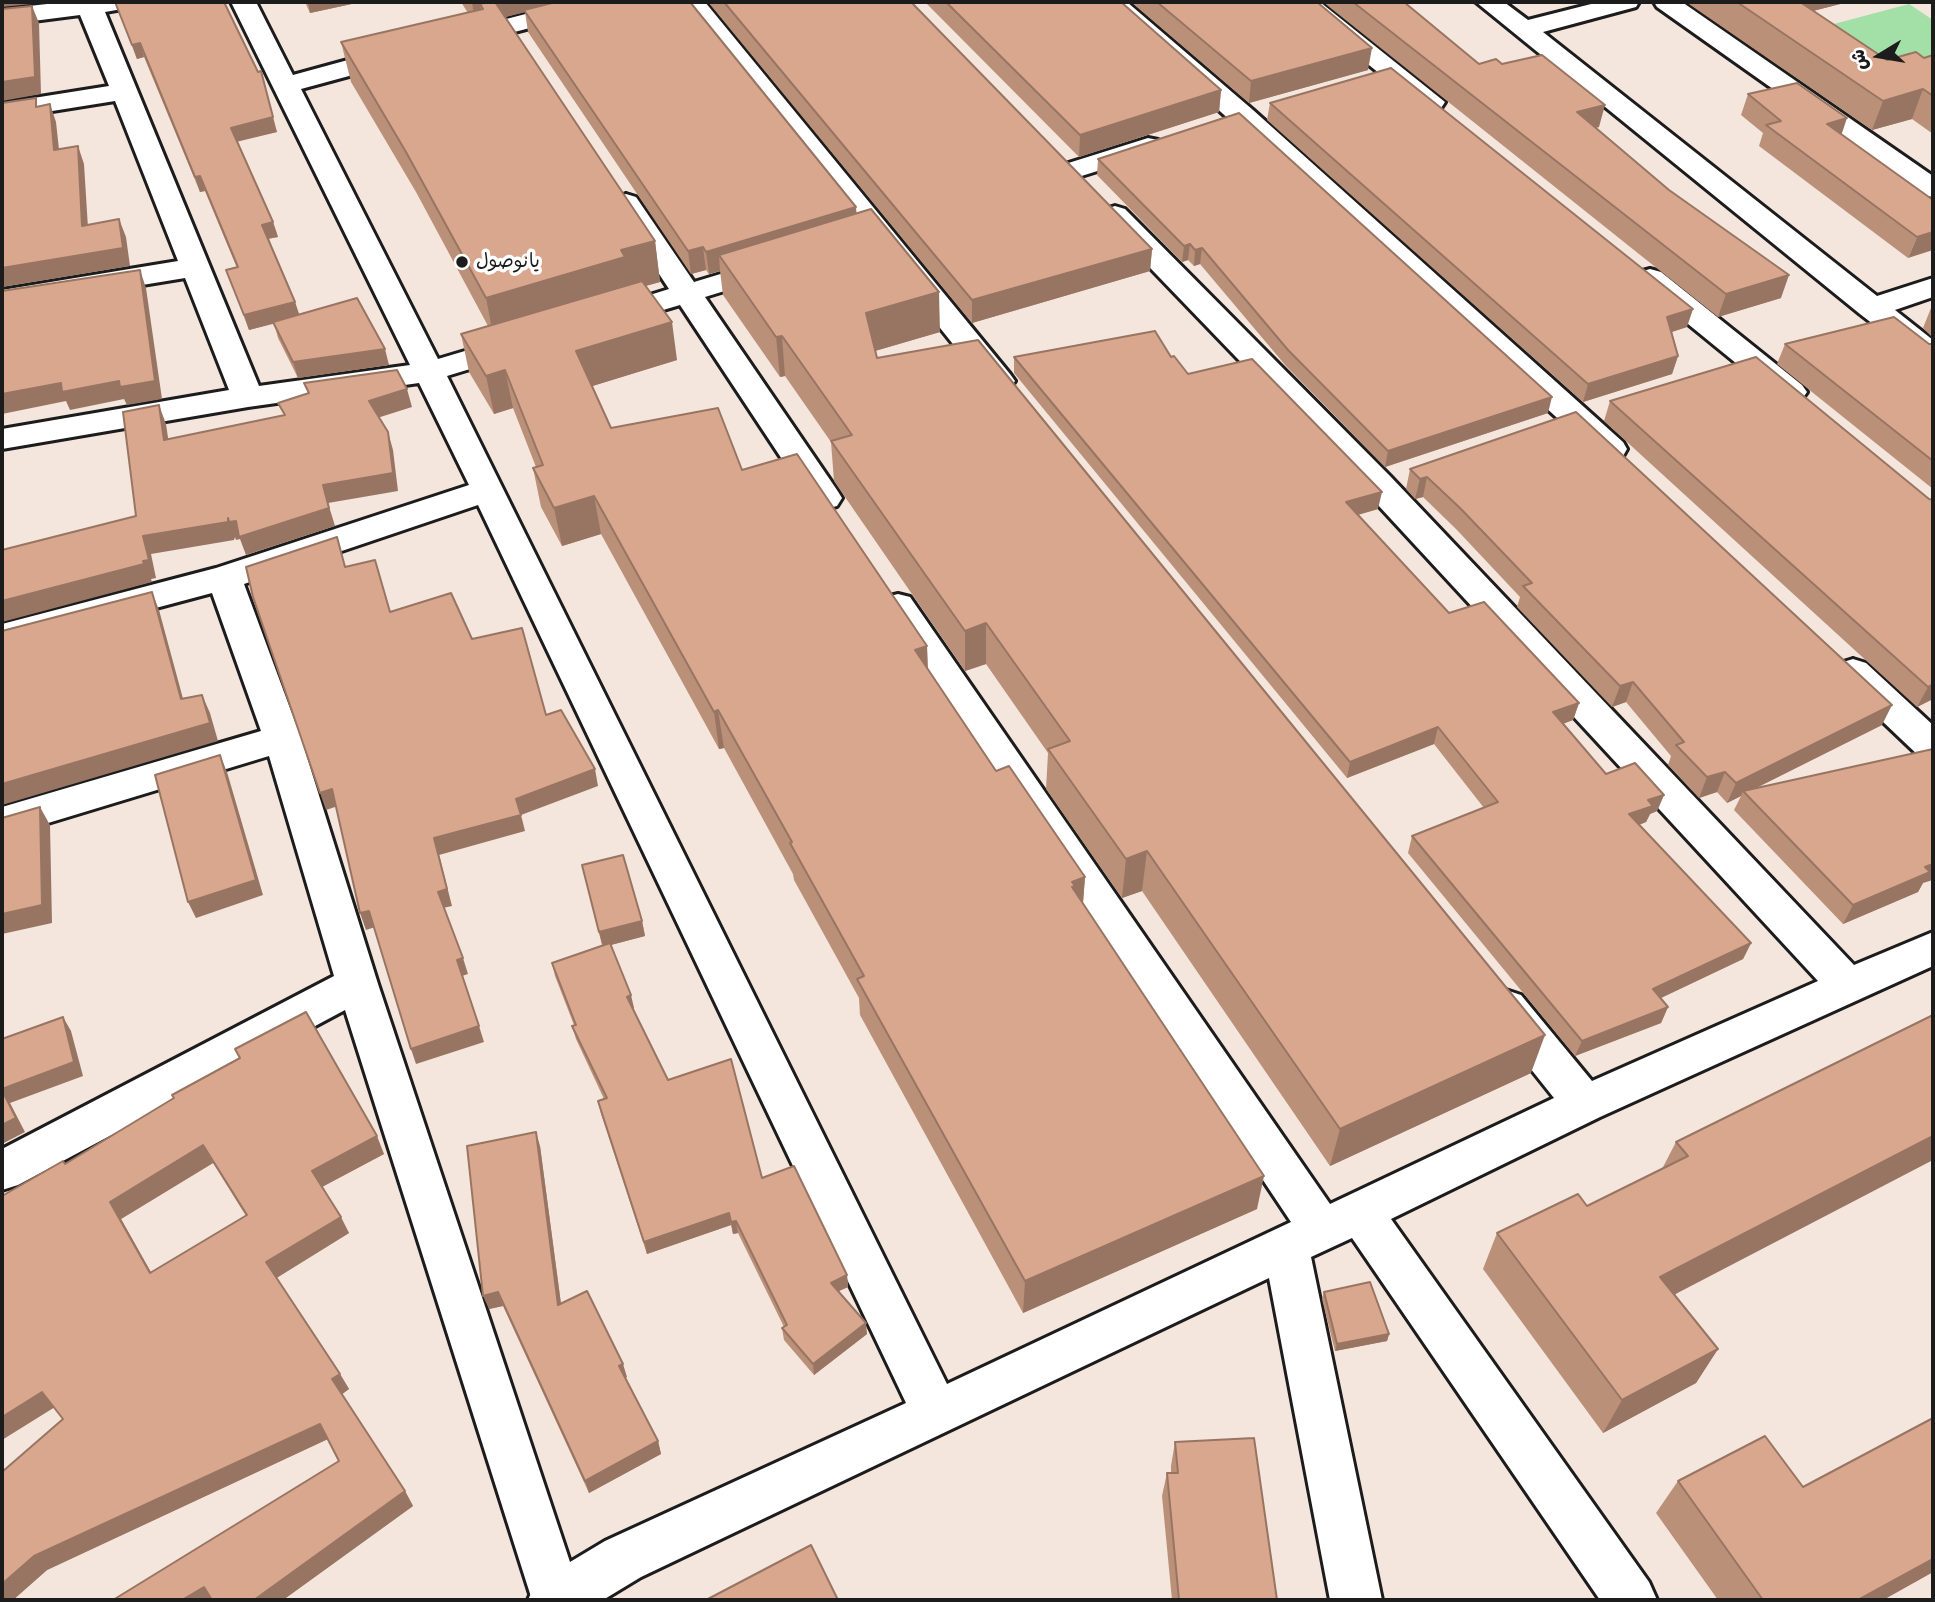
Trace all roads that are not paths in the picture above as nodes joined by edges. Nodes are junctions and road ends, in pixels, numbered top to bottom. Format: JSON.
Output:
{"nodes":[{"id":1,"x":125,"y":2,"type":"edge"},
{"id":2,"x":244,"y":2,"type":"edge"},
{"id":3,"x":601,"y":2,"type":"edge"},
{"id":4,"x":692,"y":2,"type":"edge"},
{"id":5,"x":1112,"y":2,"type":"edge"},
{"id":6,"x":1306,"y":2,"type":"edge"},
{"id":7,"x":1489,"y":2,"type":"edge"},
{"id":8,"x":1627,"y":2,"type":"edge"},
{"id":9,"x":1666,"y":2,"type":"edge"},
{"id":10,"x":89,"y":5,"type":"junction"},
{"id":11,"x":2,"y":17,"type":"edge"},
{"id":12,"x":508,"y":25,"type":"junction"},
{"id":13,"x":1525,"y":29,"type":"junction"},
{"id":14,"x":530,"y":59,"type":"edge"},
{"id":15,"x":285,"y":85,"type":"junction"},
{"id":16,"x":124,"y":92,"type":"junction"},
{"id":17,"x":2,"y":111,"type":"edge"},
{"id":18,"x":1450,"y":116,"type":"edge"},
{"id":19,"x":1177,"y":137,"type":"edge"},
{"id":20,"x":604,"y":170,"type":"edge"},
{"id":21,"x":1933,"y":189,"type":"edge"},
{"id":22,"x":1624,"y":257,"type":"edge"},
{"id":23,"x":802,"y":258,"type":"edge"},
{"id":24,"x":195,"y":267,"type":"junction"},
{"id":25,"x":1933,"y":286,"type":"edge"},
{"id":26,"x":686,"y":293,"type":"junction"},
{"id":27,"x":2,"y":299,"type":"edge"},
{"id":28,"x":1871,"y":308,"type":"junction"},
{"id":29,"x":583,"y":325,"type":"edge"},
{"id":30,"x":544,"y":336,"type":"edge"},
{"id":31,"x":1933,"y":355,"type":"edge"},
{"id":32,"x":1754,"y":362,"type":"junction"},
{"id":33,"x":427,"y":372,"type":"junction"},
{"id":34,"x":1716,"y":373,"type":"edge"},
{"id":35,"x":248,"y":397,"type":"junction"},
{"id":36,"x":1615,"y":405,"type":"edge"},
{"id":37,"x":1807,"y":405,"type":"edge"},
{"id":38,"x":1021,"y":409,"type":"edge"},
{"id":39,"x":1563,"y":421,"type":"junction"},
{"id":40,"x":2,"y":439,"type":"edge"},
{"id":41,"x":1638,"y":473,"type":"edge"},
{"id":42,"x":488,"y":490,"type":"junction"},
{"id":43,"x":843,"y":525,"type":"edge"},
{"id":44,"x":224,"y":578,"type":"junction"},
{"id":45,"x":883,"y":582,"type":"edge"},
{"id":46,"x":2,"y":636,"type":"edge"},
{"id":47,"x":1831,"y":653,"type":"edge"},
{"id":48,"x":282,"y":738,"type":"junction"},
{"id":49,"x":1933,"y":747,"type":"edge"},
{"id":50,"x":2,"y":822,"type":"edge"},
{"id":51,"x":1933,"y":947,"type":"edge"},
{"id":52,"x":357,"y":984,"type":"junction"},
{"id":53,"x":1488,"y":985,"type":"edge"},
{"id":54,"x":1847,"y":985,"type":"junction"},
{"id":55,"x":1585,"y":1104,"type":"junction"},
{"id":56,"x":2,"y":1171,"type":"edge"},
{"id":57,"x":1323,"y":1229,"type":"junction"},
{"id":58,"x":936,"y":1414,"type":"junction"},
{"id":59,"x":556,"y":1600,"type":"edge"},
{"id":60,"x":1356,"y":1600,"type":"edge"},
{"id":61,"x":1631,"y":1600,"type":"edge"}],
"edges":[{"from":1,"to":10,"type":"street"},
{"from":2,"to":15,"type":"street"},
{"from":3,"to":12,"type":"street"},
{"from":4,"to":38,"type":"street"},
{"from":5,"to":39,"type":"street"},
{"from":6,"to":18,"type":"street"},
{"from":7,"to":13,"type":"street"},
{"from":8,"to":13,"type":"street"},
{"from":9,"to":21,"type":"street"},
{"from":10,"to":11,"type":"street"},
{"from":10,"to":16,"type":"street"},
{"from":12,"to":14,"type":"street"},
{"from":12,"to":15,"type":"street"},
{"from":13,"to":28,"type":"street"},
{"from":15,"to":33,"type":"street"},
{"from":16,"to":17,"type":"street"},
{"from":16,"to":24,"type":"street"},
{"from":19,"to":54,"type":"street"},
{"from":20,"to":26,"type":"street"},
{"from":22,"to":32,"type":"street"},
{"from":23,"to":26,"type":"street"},
{"from":24,"to":27,"type":"street"},
{"from":24,"to":35,"type":"street"},
{"from":25,"to":28,"type":"street"},
{"from":26,"to":29,"type":"street"},
{"from":26,"to":43,"type":"street"},
{"from":28,"to":31,"type":"street"},
{"from":30,"to":33,"type":"street"},
{"from":32,"to":34,"type":"street"},
{"from":32,"to":37,"type":"street"},
{"from":33,"to":35,"type":"street"},
{"from":33,"to":42,"type":"street"},
{"from":35,"to":40,"type":"street"},
{"from":36,"to":39,"type":"street"},
{"from":39,"to":41,"type":"street"},
{"from":42,"to":44,"type":"street"},
{"from":42,"to":58,"type":"street"},
{"from":44,"to":46,"type":"street"},
{"from":44,"to":48,"type":"street"},
{"from":45,"to":57,"type":"street"},
{"from":47,"to":49,"type":"street"},
{"from":48,"to":50,"type":"street"},
{"from":48,"to":52,"type":"street"},
{"from":51,"to":54,"type":"street"},
{"from":52,"to":56,"type":"street"},
{"from":52,"to":59,"type":"street"},
{"from":53,"to":55,"type":"street"},
{"from":54,"to":55,"type":"street"},
{"from":55,"to":57,"type":"street"},
{"from":57,"to":58,"type":"street"},
{"from":57,"to":60,"type":"street"},
{"from":57,"to":61,"type":"street"},
{"from":58,"to":59,"type":"street"}]}
